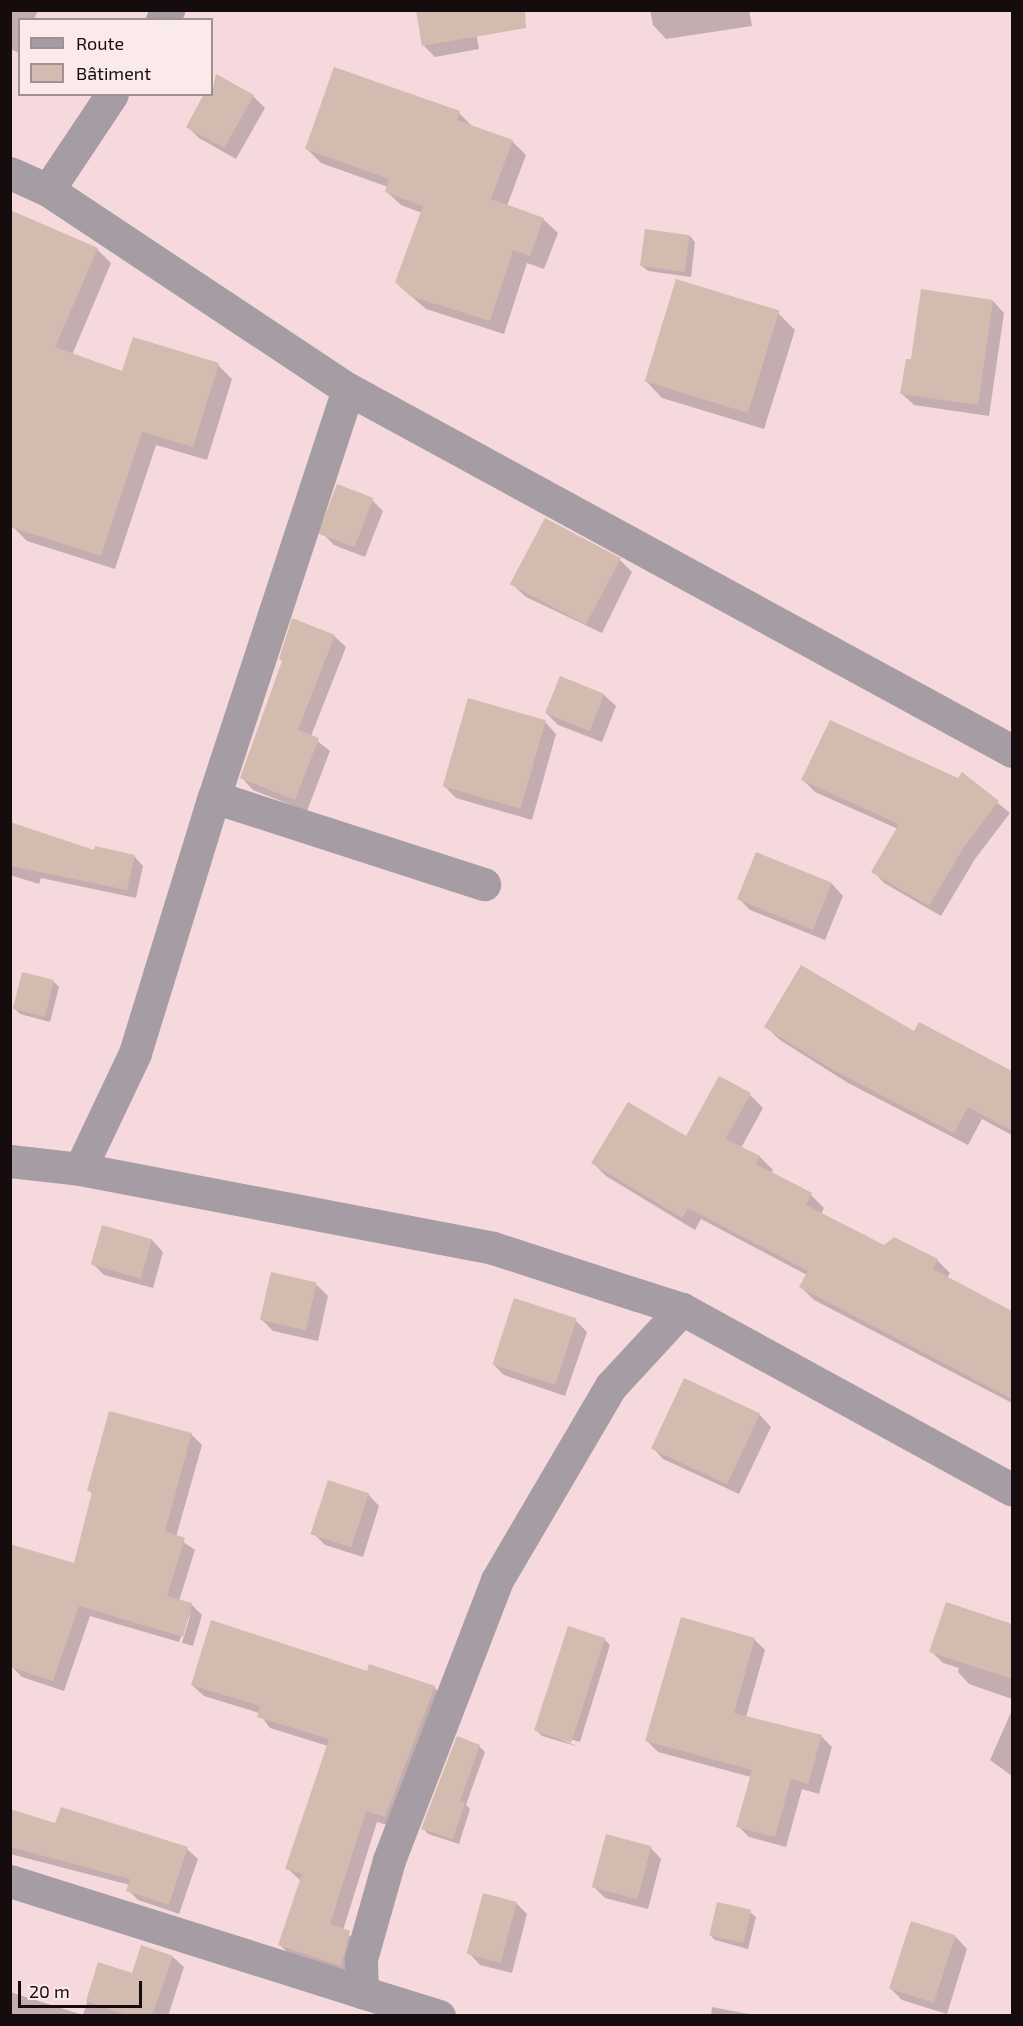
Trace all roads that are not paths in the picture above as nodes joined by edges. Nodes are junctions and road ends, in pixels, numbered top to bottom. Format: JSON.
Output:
{"nodes":[{"id":1,"x":111,"y":96,"type":"edge"},
{"id":2,"x":10,"y":173,"type":"edge"},
{"id":3,"x":48,"y":190,"type":"junction"},
{"id":4,"x":348,"y":389,"type":"junction"},
{"id":5,"x":1012,"y":751,"type":"edge"},
{"id":6,"x":214,"y":797,"type":"junction"},
{"id":7,"x":484,"y":884,"type":"dead end"},
{"id":8,"x":10,"y":1161,"type":"edge"},
{"id":9,"x":80,"y":1169,"type":"junction"},
{"id":10,"x":682,"y":1309,"type":"junction"},
{"id":11,"x":1012,"y":1490,"type":"edge"},
{"id":12,"x":10,"y":1881,"type":"edge"},
{"id":13,"x":362,"y":1992,"type":"junction"},
{"id":14,"x":439,"y":2016,"type":"edge"}],
"edges":[{"from":1,"to":3,"type":"street"},
{"from":2,"to":3,"type":"street"},
{"from":3,"to":4,"type":"street"},
{"from":4,"to":5,"type":"street"},
{"from":4,"to":6,"type":"street"},
{"from":6,"to":7,"type":"street"},
{"from":6,"to":9,"type":"street"},
{"from":8,"to":9,"type":"street"},
{"from":9,"to":10,"type":"street"},
{"from":10,"to":11,"type":"street"},
{"from":10,"to":13,"type":"street"},
{"from":12,"to":13,"type":"street"},
{"from":13,"to":14,"type":"street"}]}
